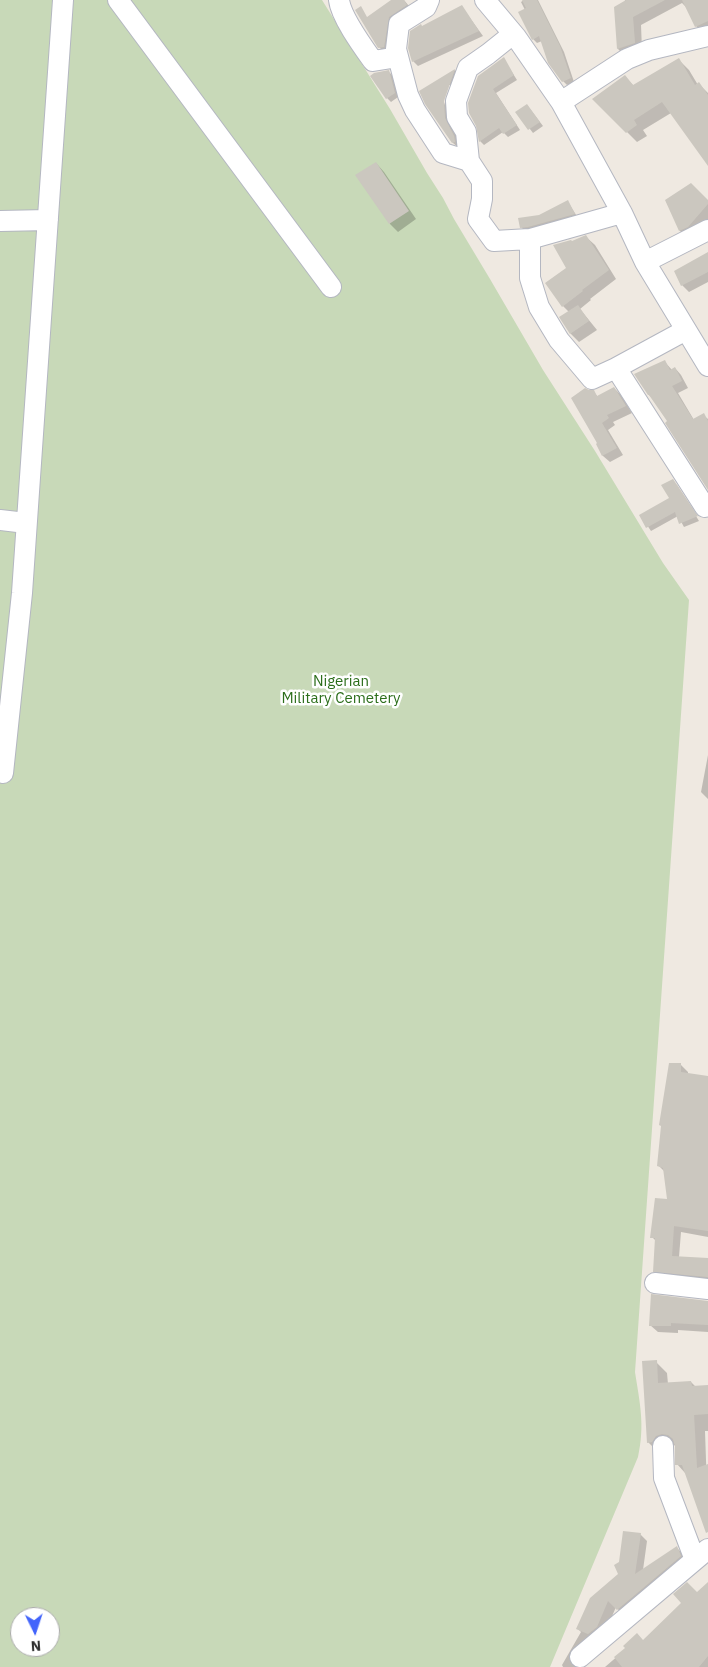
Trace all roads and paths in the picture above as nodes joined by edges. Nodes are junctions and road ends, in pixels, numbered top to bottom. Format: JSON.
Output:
{"nodes":[{"id":1,"x":63,"y":0,"type":"edge"},
{"id":2,"x":118,"y":0,"type":"edge"},
{"id":3,"x":340,"y":0,"type":"edge"},
{"id":4,"x":429,"y":0,"type":"edge"},
{"id":5,"x":485,"y":0,"type":"edge"},
{"id":6,"x":513,"y":34,"type":"junction"},
{"id":7,"x":708,"y":36,"type":"edge"},
{"id":8,"x":398,"y":57,"type":"junction"},
{"id":9,"x":561,"y":102,"type":"junction"},
{"id":10,"x":469,"y":161,"type":"junction"},
{"id":11,"x":622,"y":213,"type":"junction"},
{"id":12,"x":708,"y":213,"type":"edge"},
{"id":13,"x":48,"y":220,"type":"junction"},
{"id":14,"x":0,"y":221,"type":"edge"},
{"id":15,"x":700,"y":233,"type":"edge"},
{"id":16,"x":530,"y":239,"type":"junction"},
{"id":17,"x":645,"y":262,"type":"junction"},
{"id":18,"x":331,"y":287,"type":"dead end"},
{"id":19,"x":686,"y":330,"type":"junction"},
{"id":20,"x":708,"y":366,"type":"edge"},
{"id":21,"x":616,"y":368,"type":"junction"},
{"id":22,"x":708,"y":506,"type":"edge"},
{"id":23,"x":0,"y":520,"type":"edge"},
{"id":24,"x":26,"y":523,"type":"junction"},
{"id":25,"x":2,"y":773,"type":"dead end"},
{"id":26,"x":655,"y":1283,"type":"dead end"},
{"id":27,"x":708,"y":1288,"type":"edge"},
{"id":28,"x":663,"y":1446,"type":"dead end"},
{"id":29,"x":702,"y":1554,"type":"edge"},
{"id":30,"x":580,"y":1657,"type":"dead end"}],
"edges":[{"from":1,"to":13,"type":"street"},
{"from":2,"to":18,"type":"street"},
{"from":3,"to":8,"type":"street"},
{"from":4,"to":8,"type":"street"},
{"from":5,"to":6,"type":"street"},
{"from":6,"to":9,"type":"street"},
{"from":6,"to":10,"type":"street"},
{"from":7,"to":9,"type":"street"},
{"from":8,"to":10,"type":"street"},
{"from":9,"to":11,"type":"street"},
{"from":10,"to":16,"type":"street"},
{"from":11,"to":16,"type":"street"},
{"from":11,"to":17,"type":"street"},
{"from":12,"to":15,"type":"street"},
{"from":13,"to":14,"type":"street"},
{"from":13,"to":24,"type":"street"},
{"from":15,"to":17,"type":"street"},
{"from":16,"to":21,"type":"street"},
{"from":17,"to":19,"type":"street"},
{"from":19,"to":20,"type":"street"},
{"from":19,"to":21,"type":"street"},
{"from":21,"to":22,"type":"street"},
{"from":23,"to":24,"type":"street"},
{"from":24,"to":25,"type":"street"},
{"from":26,"to":27,"type":"street"},
{"from":28,"to":29,"type":"street"},
{"from":29,"to":30,"type":"street"}]}
